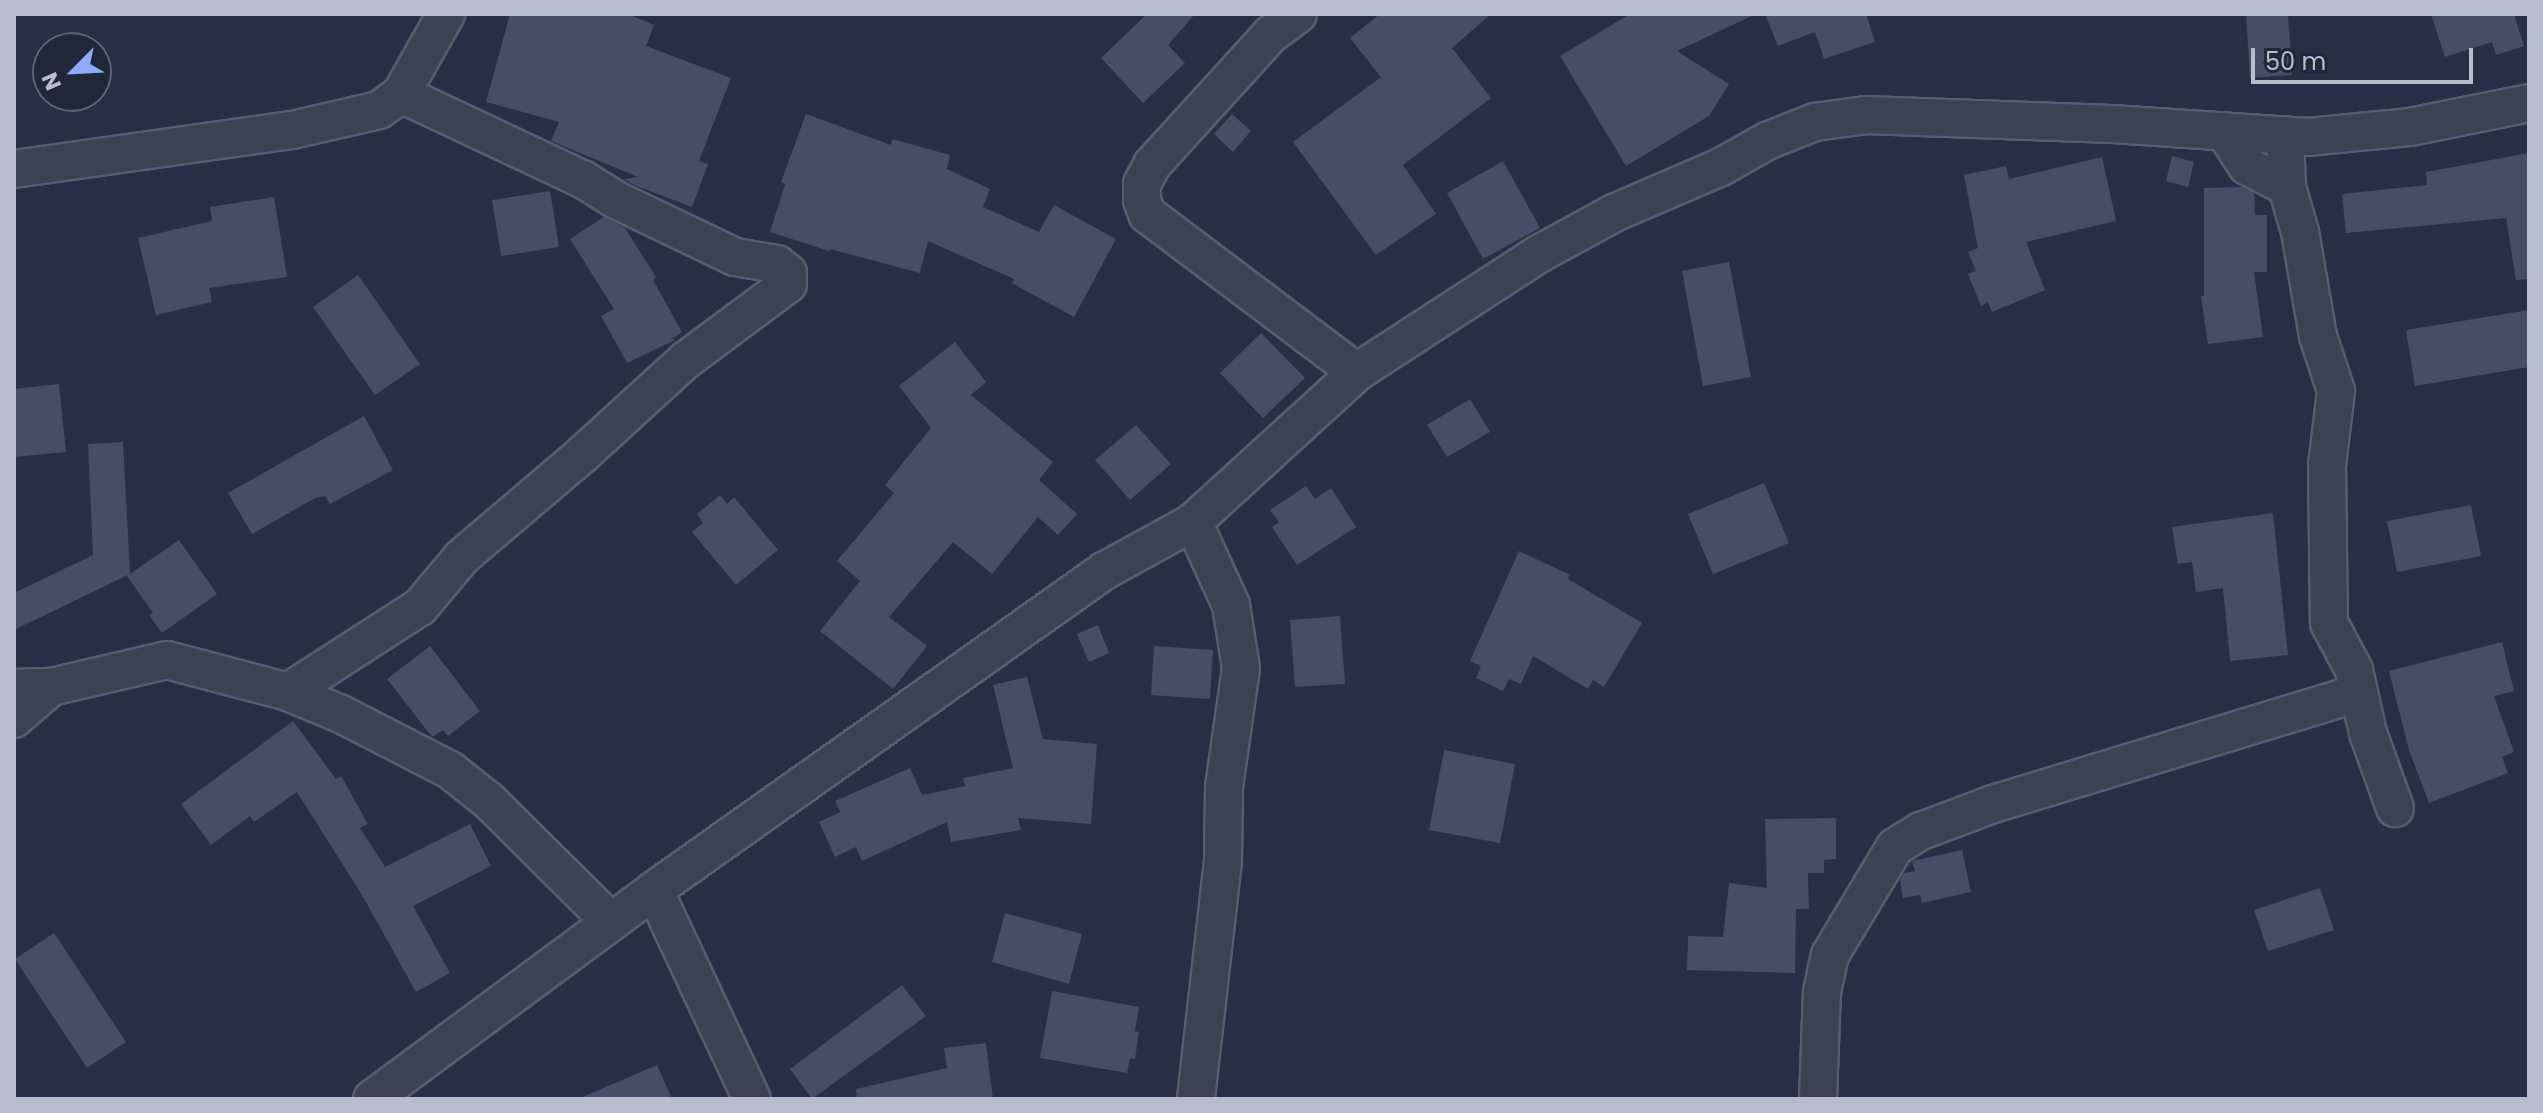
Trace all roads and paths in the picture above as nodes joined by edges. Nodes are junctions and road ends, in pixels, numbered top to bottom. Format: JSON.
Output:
{"nodes":[{"id":1,"x":446,"y":14,"type":"edge"},
{"id":2,"x":1298,"y":14,"type":"edge"},
{"id":3,"x":401,"y":94,"type":"junction"},
{"id":4,"x":2529,"y":103,"type":"edge"},
{"id":5,"x":2224,"y":131,"type":"junction"},
{"id":6,"x":2285,"y":135,"type":"junction"},
{"id":7,"x":14,"y":169,"type":"edge"},
{"id":8,"x":2287,"y":187,"type":"junction"},
{"id":9,"x":1357,"y":372,"type":"junction"},
{"id":10,"x":1193,"y":522,"type":"junction"},
{"id":11,"x":51,"y":687,"type":"junction"},
{"id":12,"x":14,"y":688,"type":"edge"},
{"id":13,"x":288,"y":692,"type":"junction"},
{"id":14,"x":2358,"y":693,"type":"junction"},
{"id":15,"x":14,"y":719,"type":"edge"},
{"id":16,"x":2395,"y":808,"type":"dead end"},
{"id":17,"x":654,"y":890,"type":"junction"},
{"id":18,"x":611,"y":922,"type":"junction"},
{"id":19,"x":372,"y":1099,"type":"edge"},
{"id":20,"x":752,"y":1099,"type":"edge"},
{"id":21,"x":1196,"y":1099,"type":"edge"},
{"id":22,"x":1818,"y":1099,"type":"edge"}],
"edges":[{"from":1,"to":3,"type":"street"},
{"from":2,"to":9,"type":"street"},
{"from":3,"to":7,"type":"street"},
{"from":3,"to":13,"type":"street"},
{"from":4,"to":6,"type":"street"},
{"from":5,"to":6,"type":"street"},
{"from":5,"to":8,"type":"street"},
{"from":5,"to":9,"type":"street"},
{"from":6,"to":8,"type":"street"},
{"from":8,"to":14,"type":"street"},
{"from":9,"to":10,"type":"street"},
{"from":10,"to":17,"type":"street"},
{"from":10,"to":21,"type":"street"},
{"from":11,"to":12,"type":"street"},
{"from":11,"to":13,"type":"street"},
{"from":11,"to":15,"type":"street"},
{"from":13,"to":18,"type":"street"},
{"from":14,"to":16,"type":"street"},
{"from":14,"to":22,"type":"street"},
{"from":17,"to":18,"type":"street"},
{"from":17,"to":20,"type":"street"},
{"from":18,"to":19,"type":"street"}]}
